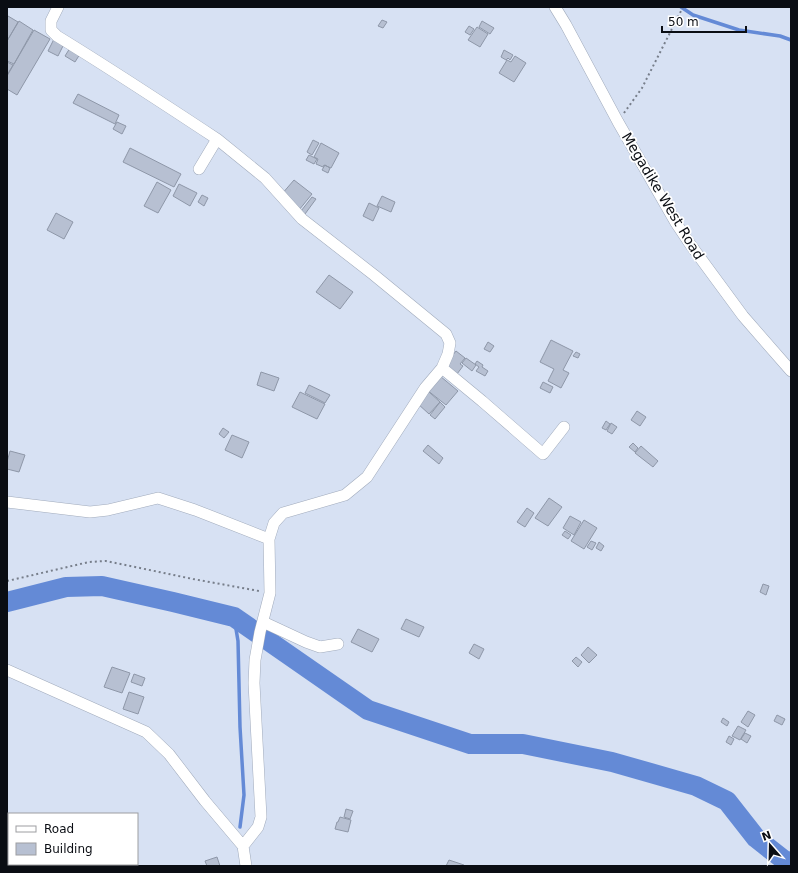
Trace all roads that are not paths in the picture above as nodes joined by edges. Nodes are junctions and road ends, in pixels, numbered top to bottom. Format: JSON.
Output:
{"nodes":[{"id":1,"x":58,"y":7,"type":"edge"},
{"id":2,"x":555,"y":7,"type":"edge"},
{"id":3,"x":217,"y":139,"type":"junction"},
{"id":4,"x":199,"y":169,"type":"dead end"},
{"id":5,"x":442,"y":368,"type":"junction"},
{"id":6,"x":791,"y":371,"type":"edge"},
{"id":7,"x":564,"y":427,"type":"dead end"},
{"id":8,"x":7,"y":502,"type":"edge"},
{"id":9,"x":269,"y":540,"type":"junction"},
{"id":10,"x":261,"y":627,"type":"junction"},
{"id":11,"x":338,"y":644,"type":"dead end"},
{"id":12,"x":7,"y":670,"type":"edge"},
{"id":13,"x":243,"y":846,"type":"junction"},
{"id":14,"x":246,"y":866,"type":"edge"}],
"edges":[{"from":1,"to":3,"type":"street"},
{"from":2,"to":6,"type":"street","name":"Megadike West Road"},
{"from":3,"to":4,"type":"street"},
{"from":3,"to":5,"type":"street"},
{"from":5,"to":7,"type":"street"},
{"from":5,"to":9,"type":"street"},
{"from":8,"to":9,"type":"street"},
{"from":9,"to":10,"type":"street"},
{"from":10,"to":11,"type":"street"},
{"from":10,"to":13,"type":"street"},
{"from":12,"to":13,"type":"street"},
{"from":13,"to":14,"type":"street"}]}
